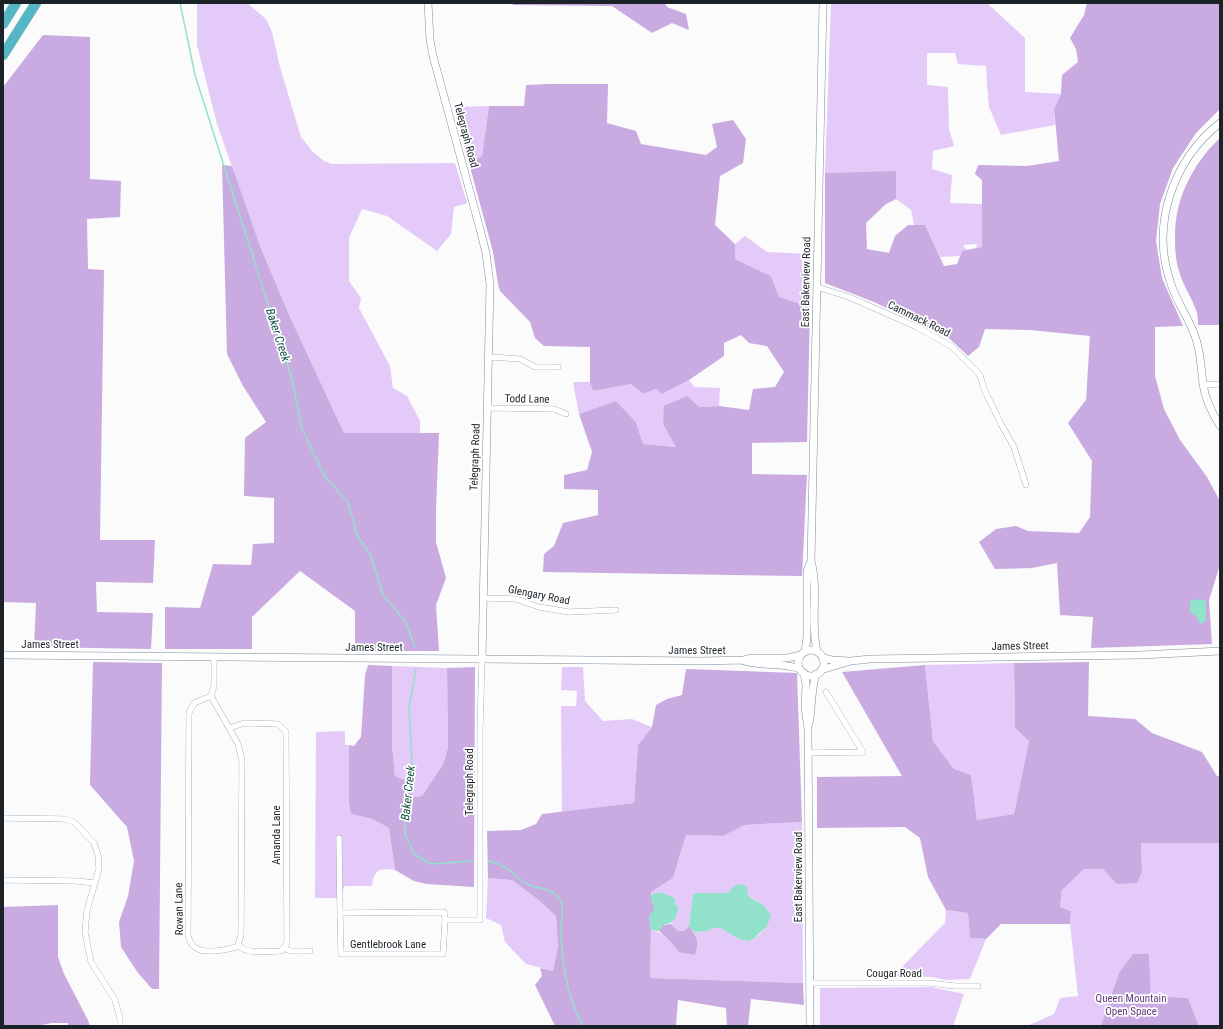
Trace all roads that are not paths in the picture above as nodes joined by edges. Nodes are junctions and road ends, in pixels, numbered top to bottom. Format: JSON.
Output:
{"nodes":[{"id":1,"x":16,"y":3,"type":"edge"},
{"id":2,"x":36,"y":3,"type":"edge"},
{"id":3,"x":428,"y":3,"type":"edge"},
{"id":4,"x":824,"y":3,"type":"edge"},
{"id":5,"x":3,"y":24,"type":"edge"},
{"id":6,"x":3,"y":54,"type":"edge"},
{"id":7,"x":1220,"y":124,"type":"edge"},
{"id":8,"x":817,"y":287,"type":"junction"},
{"id":9,"x":489,"y":357,"type":"junction"},
{"id":10,"x":558,"y":366,"type":"dead end"},
{"id":11,"x":1220,"y":384,"type":"edge"},
{"id":12,"x":1203,"y":385,"type":"junction"},
{"id":13,"x":488,"y":408,"type":"junction"},
{"id":14,"x":566,"y":414,"type":"dead end"},
{"id":15,"x":1220,"y":426,"type":"edge"},
{"id":16,"x":1026,"y":485,"type":"dead end"},
{"id":17,"x":811,"y":561,"type":"junction"},
{"id":18,"x":483,"y":598,"type":"junction"},
{"id":19,"x":616,"y":610,"type":"dead end"},
{"id":20,"x":817,"y":651,"type":"junction"},
{"id":21,"x":1220,"y":651,"type":"edge"},
{"id":22,"x":803,"y":653,"type":"junction"},
{"id":23,"x":3,"y":655,"type":"edge"},
{"id":24,"x":214,"y":657,"type":"junction"},
{"id":25,"x":823,"y":658,"type":"junction"},
{"id":26,"x":482,"y":659,"type":"junction"},
{"id":27,"x":744,"y":660,"type":"junction"},
{"id":28,"x":851,"y":661,"type":"junction"},
{"id":29,"x":802,"y":671,"type":"junction"},
{"id":30,"x":819,"y":672,"type":"junction"},
{"id":31,"x":826,"y":692,"type":"dead end"},
{"id":32,"x":210,"y":696,"type":"junction"},
{"id":33,"x":230,"y":728,"type":"junction"},
{"id":34,"x":808,"y":729,"type":"junction"},
{"id":35,"x":808,"y":753,"type":"junction"},
{"id":36,"x":3,"y":818,"type":"edge"},
{"id":37,"x":339,"y":838,"type":"dead end"},
{"id":38,"x":3,"y":880,"type":"edge"},
{"id":39,"x":94,"y":883,"type":"junction"},
{"id":40,"x":340,"y":913,"type":"junction"},
{"id":41,"x":445,"y":920,"type":"junction"},
{"id":42,"x":239,"y":946,"type":"junction"},
{"id":43,"x":284,"y":948,"type":"junction"},
{"id":44,"x":310,"y":951,"type":"dead end"},
{"id":45,"x":810,"y":983,"type":"junction"},
{"id":46,"x":978,"y":986,"type":"dead end"},
{"id":47,"x":120,"y":1026,"type":"edge"},
{"id":48,"x":810,"y":1026,"type":"edge"}],
"edges":[{"from":1,"to":5,"type":"highway"},
{"from":2,"to":6,"type":"highway"},
{"from":3,"to":9,"type":"main road","name":"Telegraph Road"},
{"from":4,"to":8,"type":"main road","name":"East Bakerview Road"},
{"from":7,"to":12,"type":"main road"},
{"from":8,"to":16,"type":"street","name":"Cammack Road"},
{"from":8,"to":17,"type":"main road","name":"East Bakerview Road"},
{"from":9,"to":10,"type":"street"},
{"from":9,"to":13,"type":"main road","name":"Telegraph Road"},
{"from":11,"to":12,"type":"street"},
{"from":12,"to":15,"type":"main road"},
{"from":13,"to":14,"type":"street","name":"Todd Lane"},
{"from":13,"to":18,"type":"main road","name":"Telegraph Road"},
{"from":17,"to":20,"type":"main road","name":"East Bakerview Road"},
{"from":17,"to":22,"type":"main road","name":"East Bakerview Road"},
{"from":18,"to":19,"type":"street","name":"Glengary Road"},
{"from":18,"to":26,"type":"main road","name":"Telegraph Road"},
{"from":20,"to":22,"type":"main road"},
{"from":20,"to":25,"type":"main road"},
{"from":21,"to":28,"type":"main road","name":"James Street"},
{"from":22,"to":27,"type":"main road","name":"James Street"},
{"from":22,"to":29,"type":"main road"},
{"from":23,"to":24,"type":"main road","name":"James Street"},
{"from":24,"to":26,"type":"main road","name":"James Street"},
{"from":24,"to":32,"type":"street"},
{"from":25,"to":28,"type":"main road"},
{"from":25,"to":30,"type":"main road"},
{"from":26,"to":27,"type":"main road","name":"James Street"},
{"from":26,"to":41,"type":"street","name":"Telegraph Road"},
{"from":27,"to":29,"type":"main road","name":"James Street"},
{"from":28,"to":30,"type":"main road","name":"James Street"},
{"from":29,"to":30,"type":"main road"},
{"from":29,"to":34,"type":"main road","name":"East Bakerview Road"},
{"from":30,"to":34,"type":"main road","name":"East Bakerview Road"},
{"from":31,"to":35,"type":"street"},
{"from":32,"to":33,"type":"street"},
{"from":32,"to":42,"type":"street","name":"Rowan Lane"},
{"from":33,"to":42,"type":"street"},
{"from":33,"to":43,"type":"street","name":"Amanda Lane"},
{"from":34,"to":35,"type":"main road","name":"East Bakerview Road"},
{"from":35,"to":45,"type":"main road","name":"East Bakerview Road"},
{"from":36,"to":39,"type":"street"},
{"from":37,"to":40,"type":"street","name":"Gentlebrook Lane"},
{"from":38,"to":39,"type":"street"},
{"from":39,"to":47,"type":"street"},
{"from":40,"to":41,"type":"street"},
{"from":40,"to":41,"type":"street","name":"Gentlebrook Lane"},
{"from":42,"to":43,"type":"street"},
{"from":43,"to":44,"type":"street"},
{"from":45,"to":46,"type":"street","name":"Cougar Road"},
{"from":45,"to":48,"type":"main road","name":"East Bakerview Road"}]}
